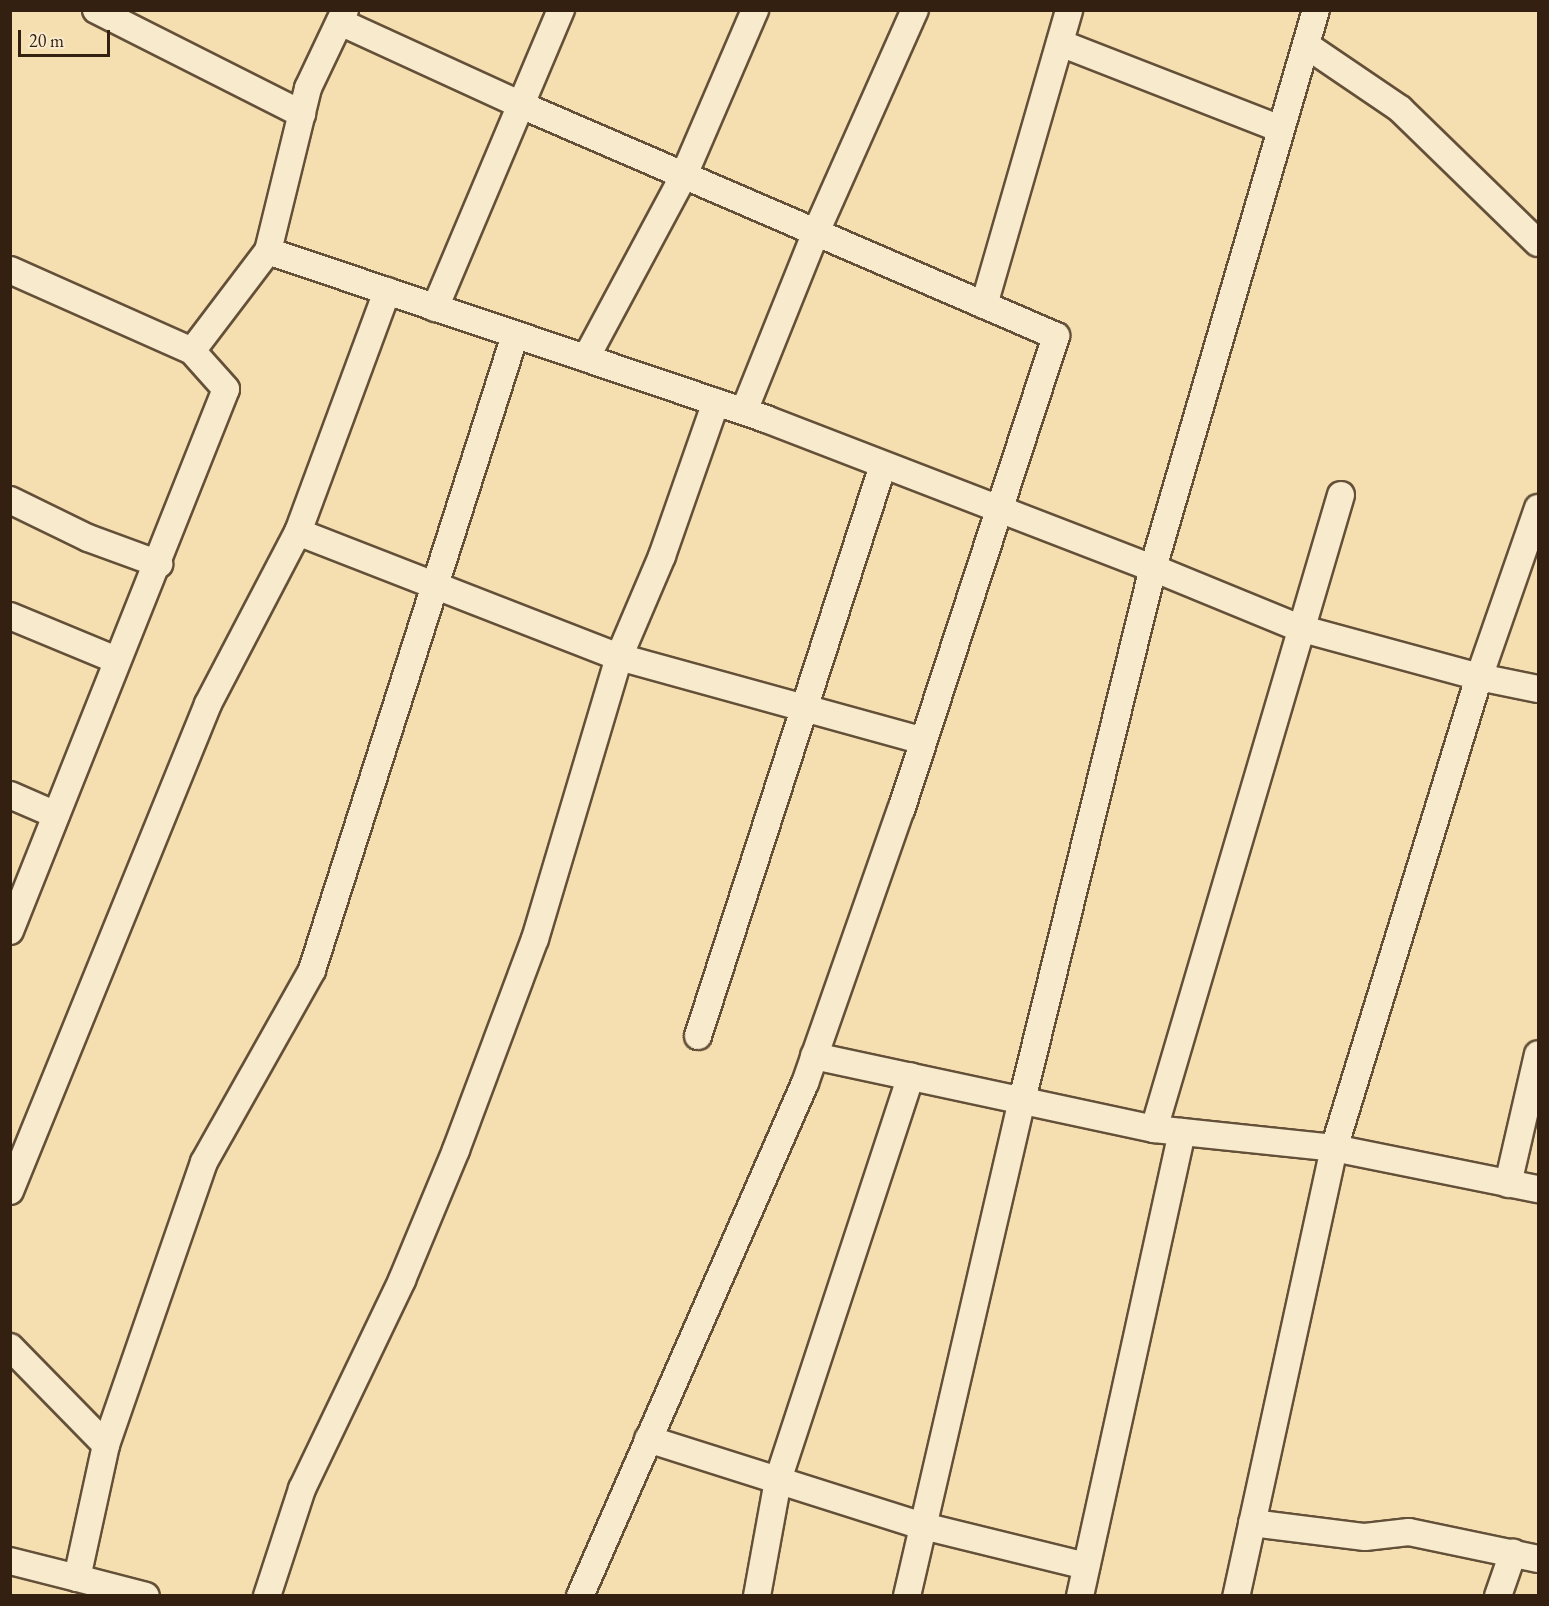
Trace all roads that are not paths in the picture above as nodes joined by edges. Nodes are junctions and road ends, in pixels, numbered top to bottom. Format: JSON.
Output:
{"nodes":[{"id":1,"x":96,"y":10,"type":"edge"},
{"id":2,"x":561,"y":10,"type":"edge"},
{"id":3,"x":755,"y":10,"type":"edge"},
{"id":4,"x":915,"y":10,"type":"edge"},
{"id":5,"x":1069,"y":10,"type":"edge"},
{"id":6,"x":1316,"y":10,"type":"edge"},
{"id":7,"x":343,"y":16,"type":"edge"},
{"id":8,"x":1060,"y":43,"type":"junction"},
{"id":9,"x":1306,"y":45,"type":"junction"},
{"id":10,"x":521,"y":105,"type":"junction"},
{"id":11,"x":302,"y":114,"type":"junction"},
{"id":12,"x":1281,"y":129,"type":"junction"},
{"id":13,"x":684,"y":175,"type":"junction"},
{"id":14,"x":816,"y":232,"type":"junction"},
{"id":15,"x":1539,"y":243,"type":"edge"},
{"id":16,"x":268,"y":251,"type":"junction"},
{"id":17,"x":10,"y":270,"type":"edge"},
{"id":18,"x":387,"y":291,"type":"junction"},
{"id":19,"x":984,"y":305,"type":"junction"},
{"id":20,"x":435,"y":308,"type":"junction"},
{"id":21,"x":515,"y":335,"type":"junction"},
{"id":22,"x":192,"y":351,"type":"junction"},
{"id":23,"x":586,"y":358,"type":"junction"},
{"id":24,"x":716,"y":402,"type":"junction"},
{"id":25,"x":744,"y":411,"type":"junction"},
{"id":26,"x":883,"y":465,"type":"junction"},
{"id":27,"x":1341,"y":495,"type":"dead end"},
{"id":28,"x":10,"y":500,"type":"edge"},
{"id":29,"x":1539,"y":508,"type":"edge"},
{"id":30,"x":996,"y":510,"type":"junction"},
{"id":31,"x":298,"y":532,"type":"junction"},
{"id":32,"x":159,"y":564,"type":"junction"},
{"id":33,"x":1153,"y":568,"type":"junction"},
{"id":34,"x":437,"y":585,"type":"junction"},
{"id":35,"x":10,"y":616,"type":"edge"},
{"id":36,"x":1299,"y":628,"type":"junction"},
{"id":37,"x":619,"y":657,"type":"junction"},
{"id":38,"x":116,"y":660,"type":"junction"},
{"id":39,"x":1479,"y":677,"type":"junction"},
{"id":40,"x":1539,"y":689,"type":"edge"},
{"id":41,"x":808,"y":707,"type":"junction"},
{"id":42,"x":922,"y":741,"type":"junction"},
{"id":43,"x":10,"y":795,"type":"edge"},
{"id":44,"x":56,"y":815,"type":"junction"},
{"id":45,"x":10,"y":931,"type":"edge"},
{"id":46,"x":698,"y":1036,"type":"dead end"},
{"id":47,"x":1539,"y":1054,"type":"edge"},
{"id":48,"x":814,"y":1056,"type":"junction"},
{"id":49,"x":910,"y":1076,"type":"junction"},
{"id":50,"x":1022,"y":1100,"type":"junction"},
{"id":51,"x":1154,"y":1129,"type":"junction"},
{"id":52,"x":1182,"y":1132,"type":"junction"},
{"id":53,"x":1334,"y":1148,"type":"junction"},
{"id":54,"x":1508,"y":1184,"type":"junction"},
{"id":55,"x":1539,"y":1189,"type":"edge"},
{"id":56,"x":10,"y":1191,"type":"edge"},
{"id":57,"x":10,"y":1347,"type":"edge"},
{"id":58,"x":648,"y":1439,"type":"junction"},
{"id":59,"x":106,"y":1444,"type":"junction"},
{"id":60,"x":778,"y":1480,"type":"junction"},
{"id":61,"x":1252,"y":1523,"type":"junction"},
{"id":62,"x":923,"y":1526,"type":"junction"},
{"id":63,"x":1513,"y":1553,"type":"junction"},
{"id":64,"x":1539,"y":1559,"type":"edge"},
{"id":65,"x":10,"y":1561,"type":"edge"},
{"id":66,"x":1086,"y":1566,"type":"junction"},
{"id":67,"x":77,"y":1578,"type":"junction"},
{"id":68,"x":146,"y":1596,"type":"edge"},
{"id":69,"x":267,"y":1596,"type":"edge"},
{"id":70,"x":580,"y":1596,"type":"edge"},
{"id":71,"x":757,"y":1596,"type":"edge"},
{"id":72,"x":907,"y":1596,"type":"edge"},
{"id":73,"x":1080,"y":1596,"type":"edge"},
{"id":74,"x":1236,"y":1596,"type":"edge"},
{"id":75,"x":1498,"y":1596,"type":"edge"}],
"edges":[{"from":1,"to":11,"type":"street"},
{"from":2,"to":10,"type":"street"},
{"from":3,"to":13,"type":"street"},
{"from":4,"to":14,"type":"street"},
{"from":5,"to":8,"type":"street"},
{"from":6,"to":9,"type":"street"},
{"from":7,"to":10,"type":"street"},
{"from":7,"to":11,"type":"street"},
{"from":8,"to":12,"type":"street"},
{"from":8,"to":19,"type":"street"},
{"from":9,"to":12,"type":"street"},
{"from":9,"to":15,"type":"street"},
{"from":10,"to":13,"type":"street"},
{"from":10,"to":20,"type":"street"},
{"from":11,"to":16,"type":"street"},
{"from":12,"to":33,"type":"street"},
{"from":13,"to":14,"type":"street"},
{"from":13,"to":23,"type":"street"},
{"from":14,"to":19,"type":"street"},
{"from":14,"to":25,"type":"street"},
{"from":16,"to":18,"type":"street"},
{"from":16,"to":22,"type":"street"},
{"from":17,"to":22,"type":"street"},
{"from":18,"to":20,"type":"street"},
{"from":18,"to":31,"type":"street"},
{"from":19,"to":30,"type":"street"},
{"from":20,"to":21,"type":"street"},
{"from":21,"to":23,"type":"street"},
{"from":21,"to":34,"type":"street"},
{"from":22,"to":32,"type":"street"},
{"from":23,"to":24,"type":"street"},
{"from":24,"to":25,"type":"street"},
{"from":24,"to":37,"type":"street"},
{"from":25,"to":26,"type":"street"},
{"from":26,"to":30,"type":"street"},
{"from":26,"to":41,"type":"street"},
{"from":27,"to":36,"type":"street"},
{"from":28,"to":32,"type":"street"},
{"from":29,"to":39,"type":"street"},
{"from":30,"to":33,"type":"street"},
{"from":30,"to":42,"type":"street"},
{"from":31,"to":34,"type":"street"},
{"from":31,"to":56,"type":"street"},
{"from":32,"to":38,"type":"street"},
{"from":33,"to":36,"type":"street"},
{"from":33,"to":50,"type":"street"},
{"from":34,"to":37,"type":"street"},
{"from":34,"to":59,"type":"street"},
{"from":35,"to":38,"type":"street"},
{"from":36,"to":39,"type":"street"},
{"from":36,"to":51,"type":"street"},
{"from":37,"to":41,"type":"street"},
{"from":37,"to":69,"type":"street"},
{"from":38,"to":44,"type":"street"},
{"from":39,"to":40,"type":"street"},
{"from":39,"to":53,"type":"street"},
{"from":41,"to":42,"type":"street"},
{"from":41,"to":46,"type":"street"},
{"from":42,"to":48,"type":"street"},
{"from":43,"to":44,"type":"street"},
{"from":44,"to":45,"type":"street"},
{"from":47,"to":54,"type":"street"},
{"from":48,"to":49,"type":"street"},
{"from":48,"to":58,"type":"street"},
{"from":49,"to":50,"type":"street"},
{"from":49,"to":60,"type":"street"},
{"from":50,"to":51,"type":"street"},
{"from":50,"to":62,"type":"street"},
{"from":51,"to":52,"type":"street"},
{"from":52,"to":53,"type":"street"},
{"from":52,"to":66,"type":"street"},
{"from":53,"to":54,"type":"street"},
{"from":53,"to":61,"type":"street"},
{"from":54,"to":55,"type":"street"},
{"from":57,"to":59,"type":"street"},
{"from":58,"to":60,"type":"street"},
{"from":58,"to":70,"type":"street"},
{"from":59,"to":67,"type":"street"},
{"from":60,"to":62,"type":"street"},
{"from":60,"to":71,"type":"street"},
{"from":61,"to":63,"type":"street"},
{"from":61,"to":74,"type":"street"},
{"from":62,"to":66,"type":"street"},
{"from":62,"to":72,"type":"street"},
{"from":63,"to":64,"type":"street"},
{"from":63,"to":75,"type":"street"},
{"from":65,"to":67,"type":"street"},
{"from":66,"to":73,"type":"street"},
{"from":67,"to":68,"type":"street"}]}
